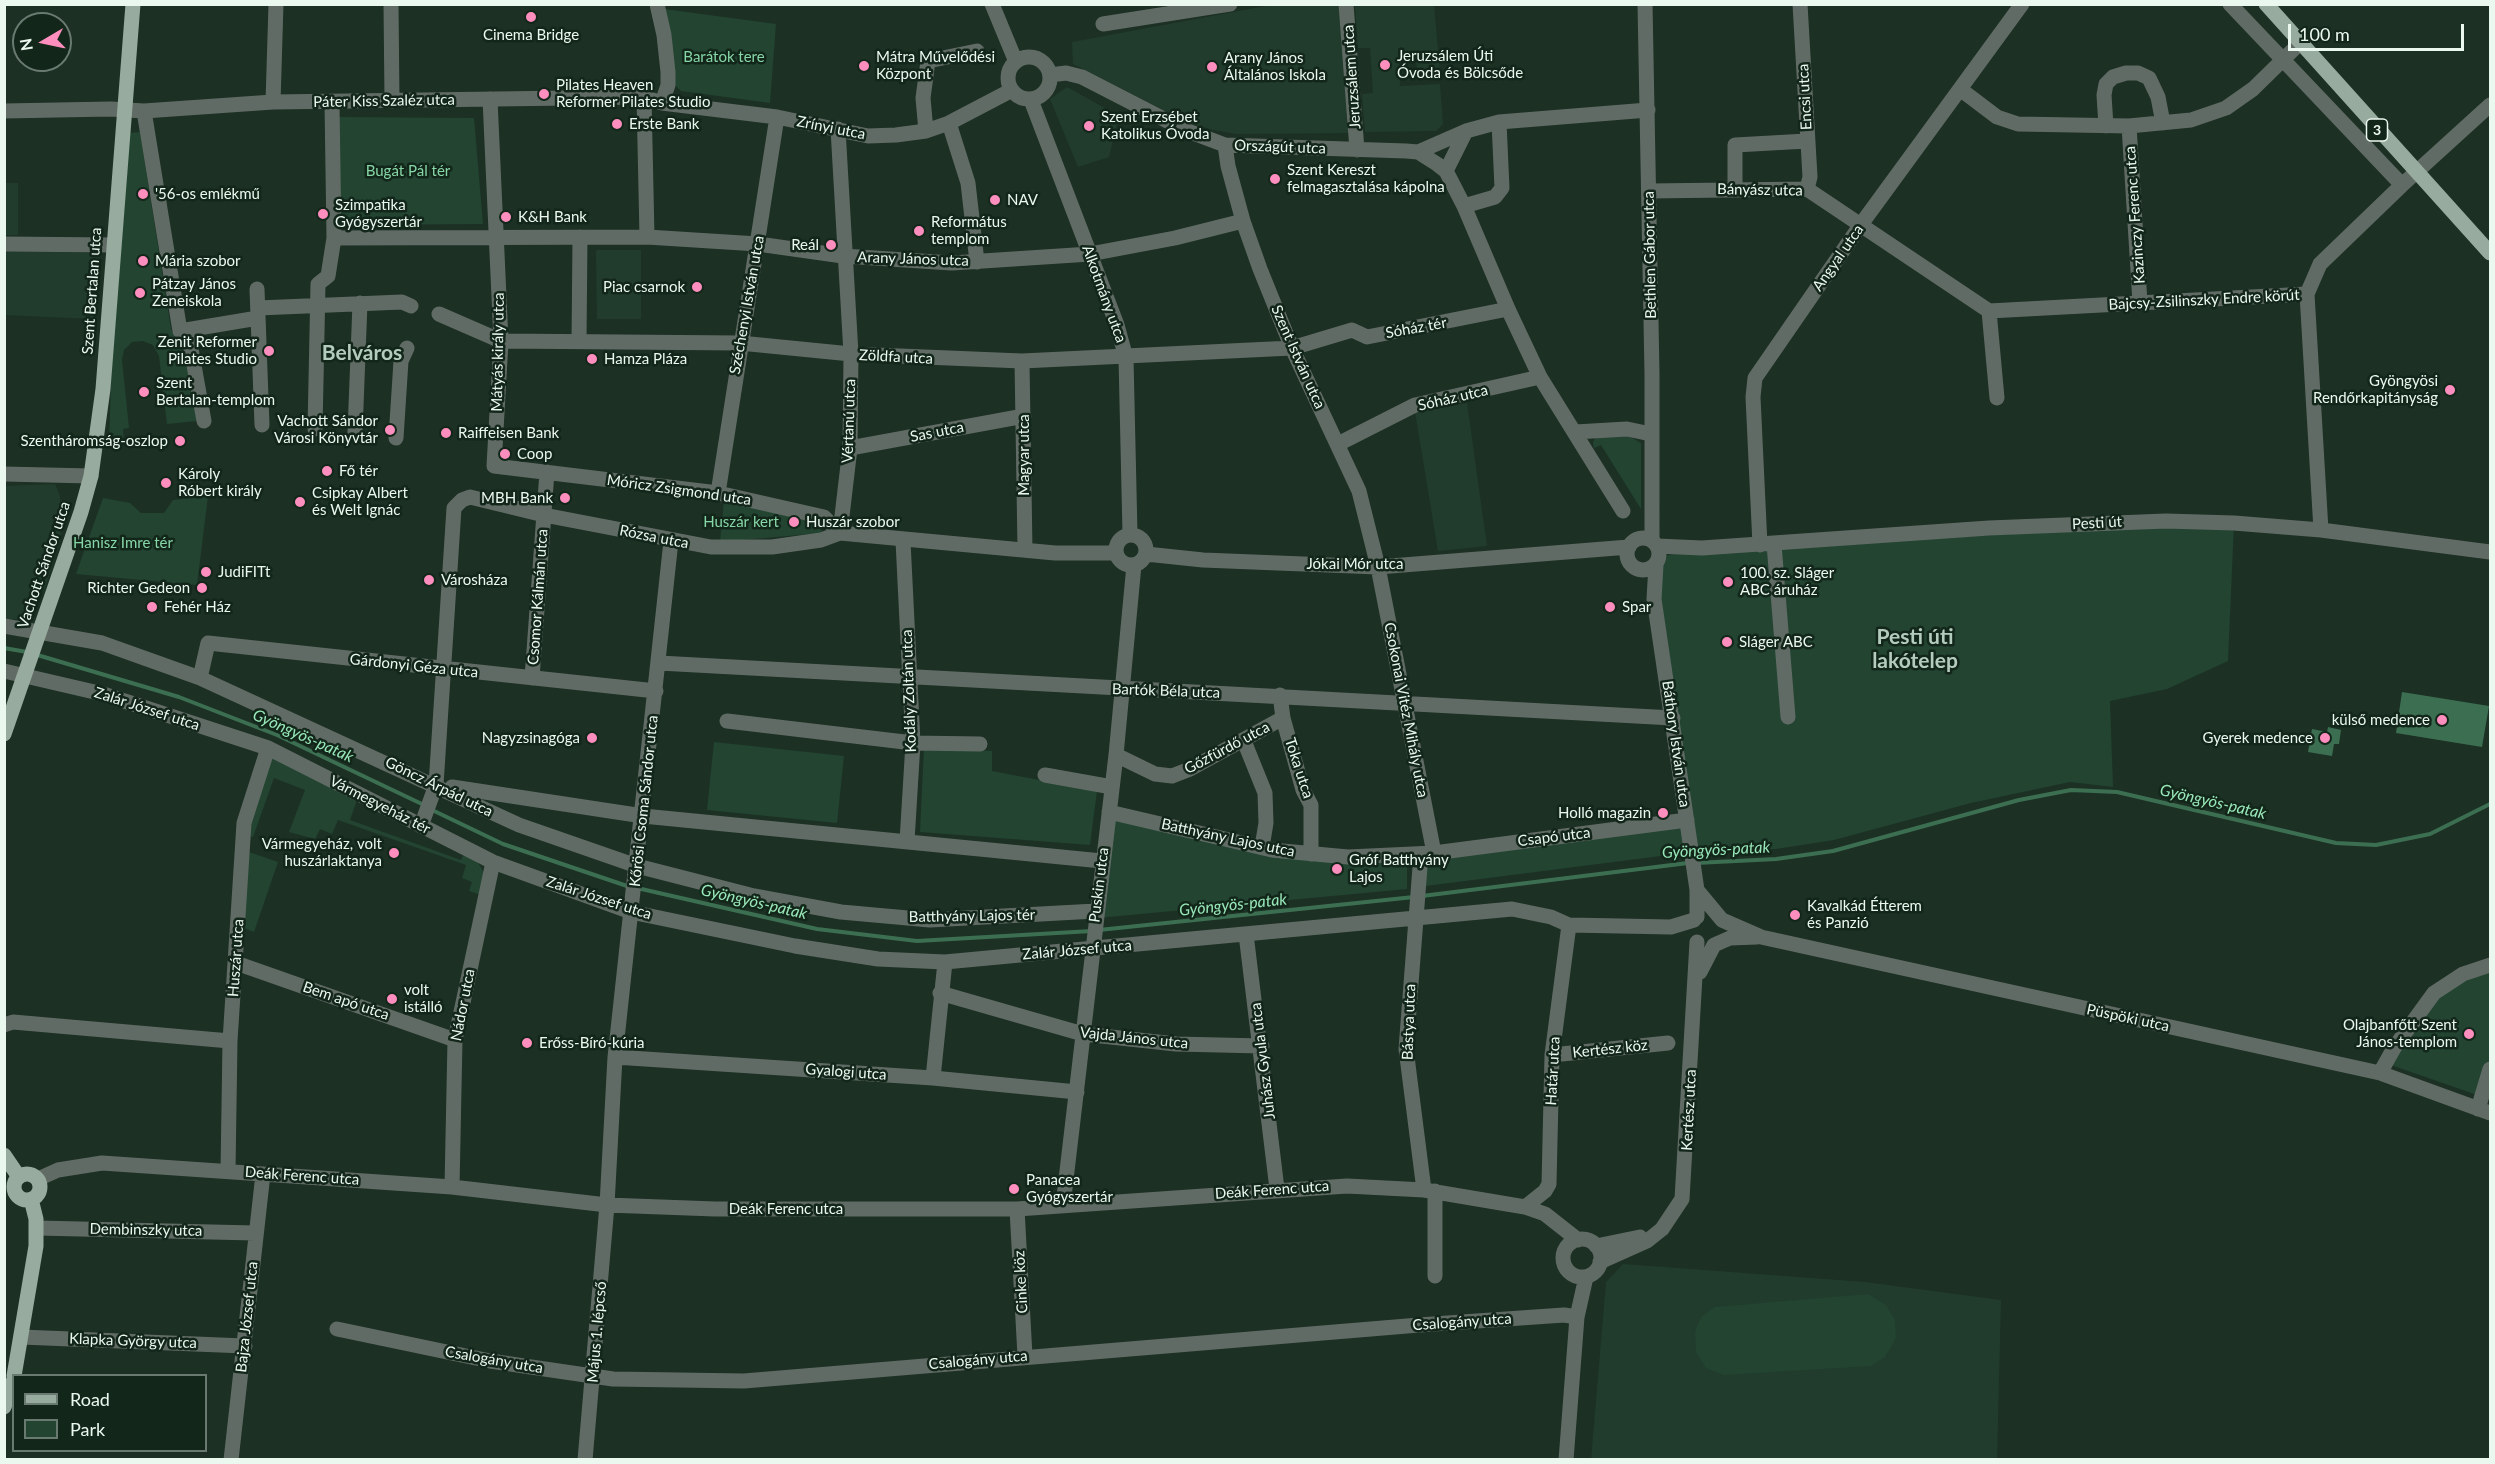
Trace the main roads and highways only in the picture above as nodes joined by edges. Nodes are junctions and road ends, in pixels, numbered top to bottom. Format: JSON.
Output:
{"nodes":[{"id":1,"x":133,"y":4,"type":"edge"},
{"id":2,"x":2266,"y":4,"type":"edge"},
{"id":3,"x":2490,"y":253,"type":"edge"},
{"id":4,"x":91,"y":476,"type":"joint"},
{"id":5,"x":6,"y":724,"type":"edge"},
{"id":6,"x":4,"y":1155,"type":"edge"},
{"id":7,"x":19,"y":1177,"type":"junction"},
{"id":8,"x":31,"y":1199,"type":"junction"},
{"id":9,"x":15,"y":1374,"type":"edge"},
{"id":10,"x":12,"y":1383,"type":"edge"},
{"id":11,"x":4,"y":1407,"type":"edge"}],
"edges":[{"from":1,"to":4,"type":"main road","name":"Szent Bertalan utca"},
{"from":2,"to":3,"type":"main road","number":"3"},
{"from":4,"to":5,"type":"main road","name":"Vachott Sándor utca"},
{"from":6,"to":7,"type":"main road"},
{"from":7,"to":8,"type":"main road"},
{"from":7,"to":8,"type":"main road"},
{"from":8,"to":9,"type":"main road"},
{"from":10,"to":11,"type":"main road"}]}
